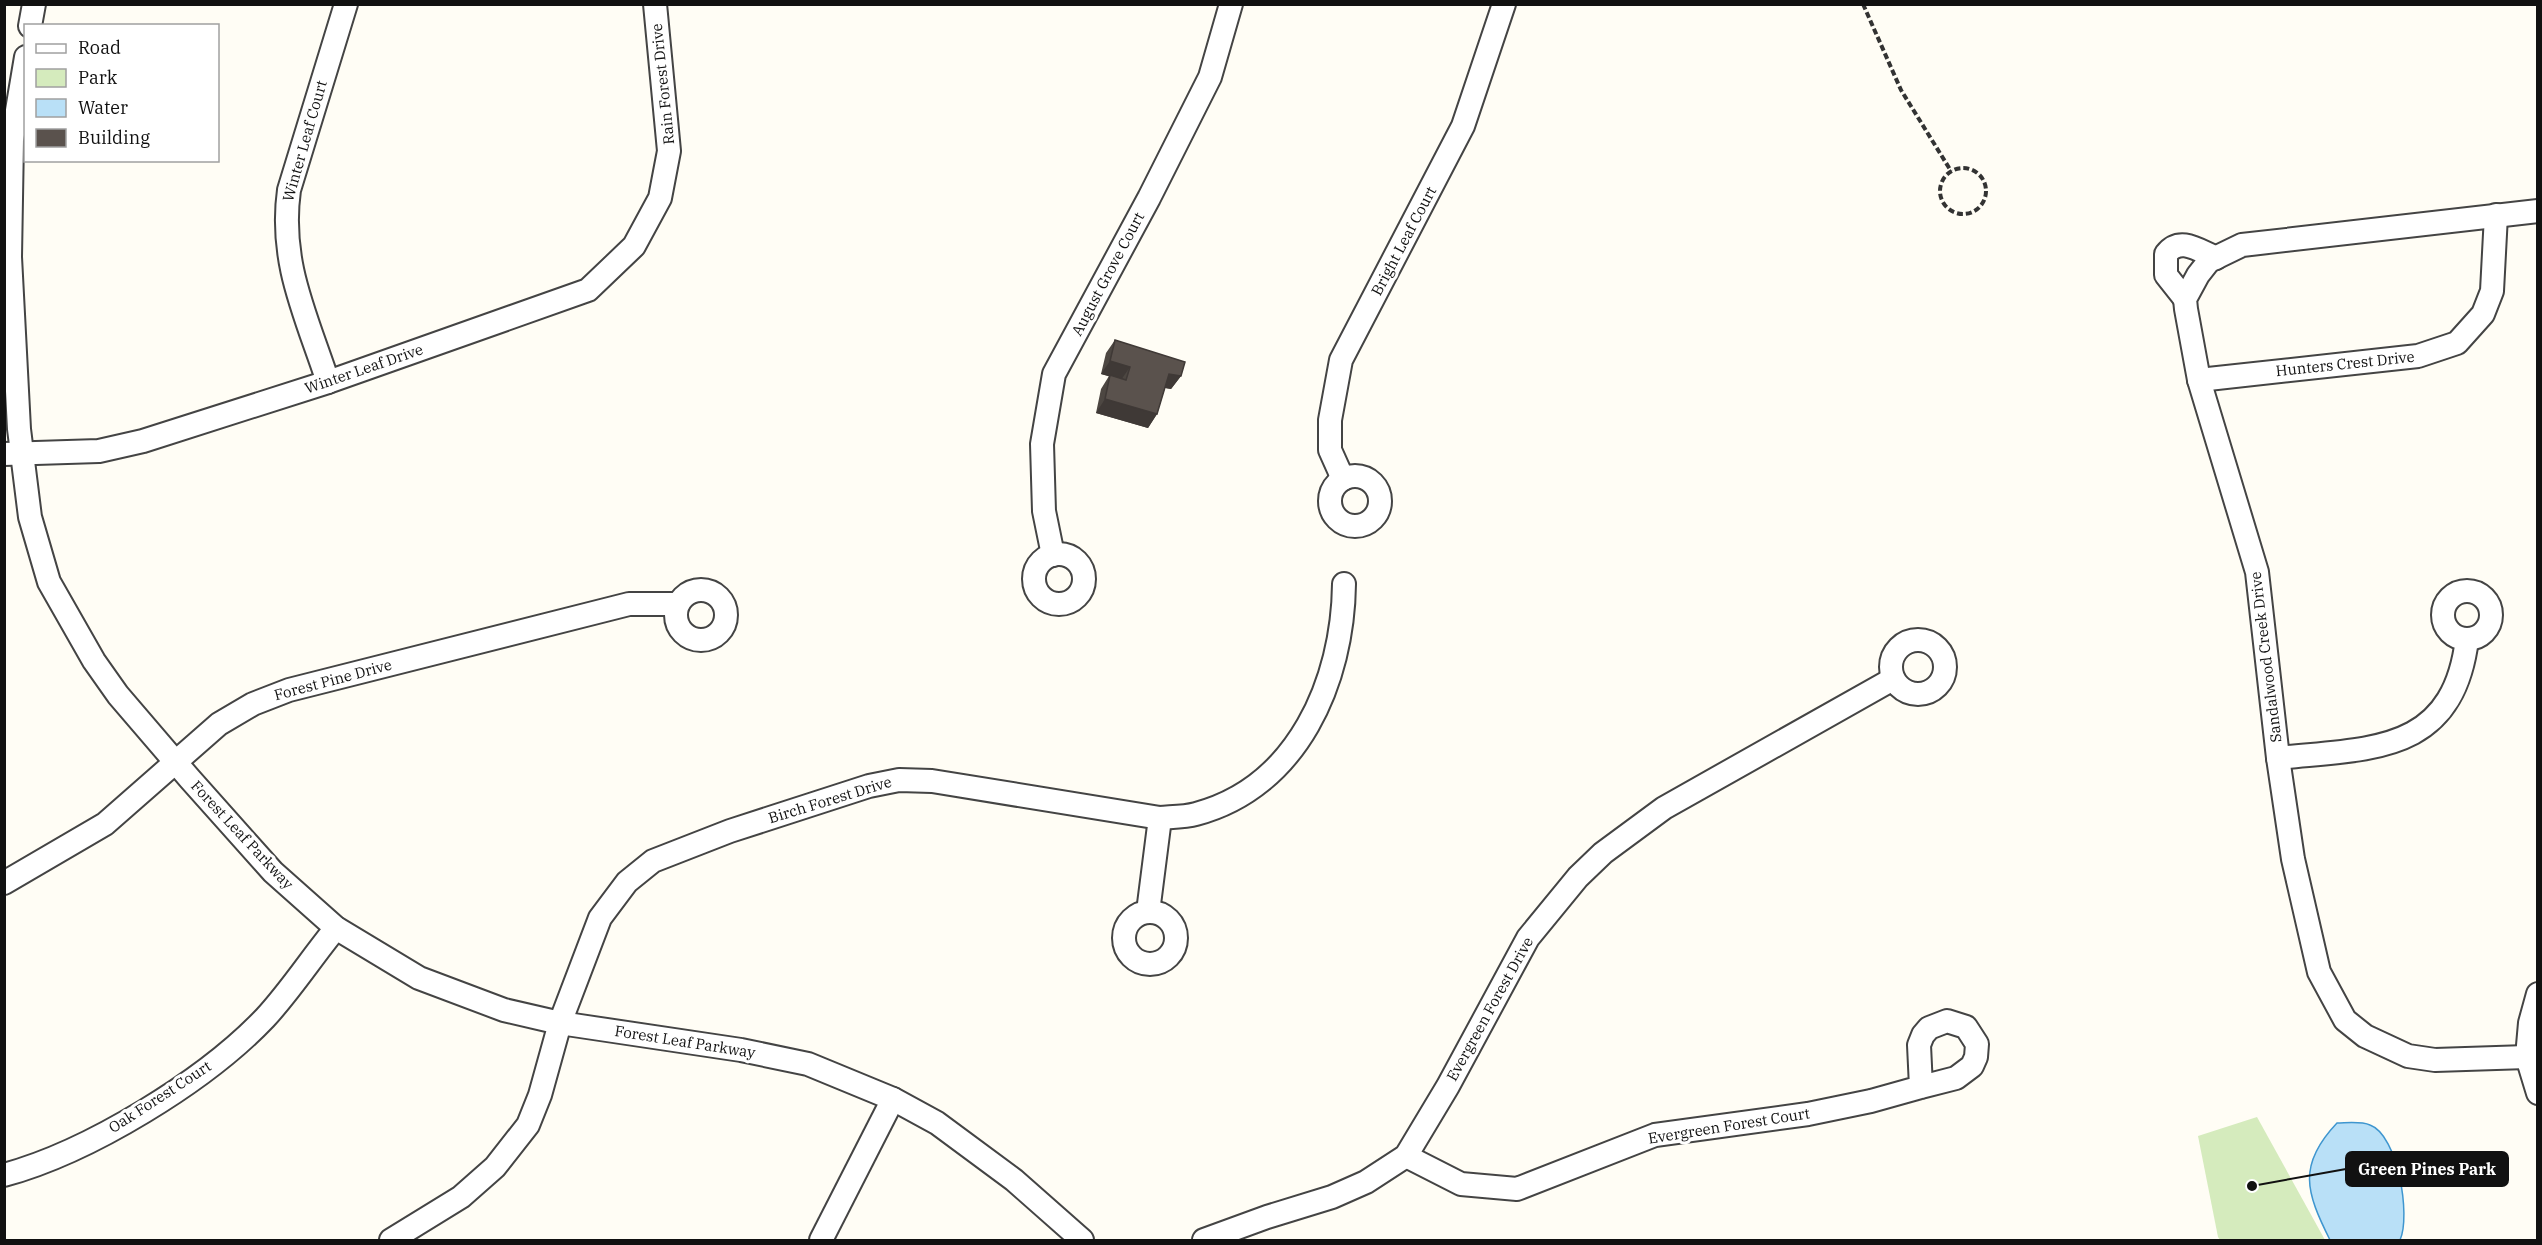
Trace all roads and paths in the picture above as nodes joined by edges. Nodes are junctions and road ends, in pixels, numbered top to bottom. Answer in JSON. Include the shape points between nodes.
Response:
{"nodes":[{"id":1,"x":34,"y":4,"type":"edge"},
{"id":2,"x":345,"y":4,"type":"edge"},
{"id":3,"x":655,"y":4,"type":"edge"},
{"id":4,"x":1231,"y":4,"type":"edge"},
{"id":5,"x":1504,"y":4,"type":"edge"},
{"id":6,"x":1863,"y":4,"type":"edge"},
{"id":7,"x":30,"y":24,"type":"edge"},
{"id":8,"x":24,"y":69,"type":"edge"},
{"id":9,"x":1951,"y":171,"type":"junction"},
{"id":10,"x":660,"y":198,"type":"joint"},
{"id":11,"x":2538,"y":211,"type":"edge"},
{"id":12,"x":2496,"y":215,"type":"junction"},
{"id":13,"x":2216,"y":258,"type":"junction"},
{"id":14,"x":2186,"y":299,"type":"junction"},
{"id":15,"x":2199,"y":380,"type":"junction"},
{"id":16,"x":328,"y":382,"type":"junction"},
{"id":17,"x":13,"y":454,"type":"edge"},
{"id":18,"x":1343,"y":479,"type":"dead end"},
{"id":19,"x":1053,"y":555,"type":"dead end"},
{"id":20,"x":1344,"y":584,"type":"dead end"},
{"id":21,"x":678,"y":604,"type":"dead end"},
{"id":22,"x":2467,"y":639,"type":"dead end"},
{"id":23,"x":1893,"y":679,"type":"dead end"},
{"id":24,"x":2278,"y":758,"type":"junction"},
{"id":25,"x":174,"y":762,"type":"junction"},
{"id":26,"x":1160,"y":818,"type":"junction"},
{"id":27,"x":4,"y":883,"type":"edge"},
{"id":28,"x":1148,"y":912,"type":"dead end"},
{"id":29,"x":336,"y":928,"type":"junction"},
{"id":30,"x":2538,"y":994,"type":"edge"},
{"id":31,"x":560,"y":1023,"type":"junction"},
{"id":32,"x":2528,"y":1056,"type":"junction"},
{"id":33,"x":1921,"y":1087,"type":"dead end"},
{"id":34,"x":2538,"y":1093,"type":"edge"},
{"id":35,"x":893,"y":1099,"type":"junction"},
{"id":36,"x":1406,"y":1156,"type":"junction"},
{"id":37,"x":4,"y":1175,"type":"edge"},
{"id":38,"x":391,"y":1240,"type":"edge"},
{"id":39,"x":821,"y":1240,"type":"edge"},
{"id":40,"x":1082,"y":1240,"type":"edge"},
{"id":41,"x":1204,"y":1240,"type":"edge"}],
"edges":[{"from":1,"to":7,"type":"street"},
{"from":2,"to":16,"type":"street","name":"Winter Leaf Court","via":[[292,179],[285,220],[289,265]]},
{"from":3,"to":10,"type":"street","name":"Rain Forest Drive","via":[[669,151]]},
{"from":4,"to":19,"type":"street","name":"August Grove Court","via":[[1209,77],[1054,374],[1042,444],[1044,511]]},
{"from":5,"to":18,"type":"street","name":"Bright Leaf Court","via":[[1463,126],[1341,360],[1330,420],[1330,450]]},
{"from":6,"to":9,"type":"path","via":[[1901,90]]},
{"from":8,"to":17,"type":"street","name":"Forest Leaf Parkway","via":[[12,140]]},
{"from":9,"to":9,"type":"path","via":[[1941,184],[1942,200],[1952,211],[1968,214],[1980,206],[1986,193],[1983,179],[1965,168]]},
{"from":10,"to":16,"type":"street","name":"Winter Leaf Drive","via":[[634,246],[588,291]]},
{"from":11,"to":12,"type":"street"},
{"from":12,"to":13,"type":"street","via":[[2242,245]]},
{"from":12,"to":15,"type":"street","name":"Hunters Crest Drive","via":[[2492,291],[2483,315],[2457,343],[2418,356]]},
{"from":13,"to":14,"type":"street","via":[[2198,274]]},
{"from":13,"to":14,"type":"street","via":[[2182,243],[2166,254],[2166,275]]},
{"from":14,"to":15,"type":"street","name":"Sandalwood Creek Drive"},
{"from":15,"to":24,"type":"street","name":"Sandalwood Creek Drive","via":[[2257,572]]},
{"from":16,"to":17,"type":"street","name":"Winter Leaf Drive","via":[[144,441],[99,451]]},
{"from":17,"to":25,"type":"street","name":"Forest Leaf Parkway","via":[[49,582],[94,661]]},
{"from":20,"to":26,"type":"street","name":"Birch Forest Drive","via":[[1343,622],[1336,658],[1325,692],[1291,751],[1258,785],[1241,796],[1195,814]]},
{"from":21,"to":25,"type":"street","name":"Forest Pine Drive","via":[[629,604],[289,690],[253,704],[219,724]]},
{"from":22,"to":24,"type":"street","via":[[2464,662],[2450,698],[2419,731],[2382,745]]},
{"from":23,"to":36,"type":"street","name":"Evergreen Forest Drive","via":[[1664,808],[1586,869],[1528,938]]},
{"from":24,"to":32,"type":"street","name":"Sandalwood Creek Drive","via":[[2293,859],[2313,949],[2330,997],[2345,1020],[2366,1036],[2409,1056],[2435,1060]]},
{"from":25,"to":27,"type":"street","name":"Forest Pine Drive","via":[[105,824]]},
{"from":25,"to":29,"type":"street","name":"Forest Leaf Parkway","via":[[273,872]]},
{"from":26,"to":28,"type":"street"},
{"from":26,"to":31,"type":"street","name":"Birch Forest Drive","via":[[932,781],[899,780],[730,831],[653,861],[614,896],[600,918]]},
{"from":29,"to":31,"type":"street","name":"Forest Leaf Parkway","via":[[437,986],[504,1010]]},
{"from":29,"to":37,"type":"street","name":"Oak Forest Court","via":[[266,1017],[187,1083],[95,1139]]},
{"from":30,"to":32,"type":"street","via":[[2530,1023]]},
{"from":31,"to":35,"type":"street","name":"Forest Leaf Parkway","via":[[808,1064]]},
{"from":31,"to":38,"type":"street","name":"Birch Forest Drive","via":[[540,1095],[528,1125],[510,1149],[461,1197]]},
{"from":32,"to":34,"type":"street"},
{"from":33,"to":36,"type":"street","name":"Evergreen Forest Court","via":[[1808,1114],[1655,1135],[1517,1189],[1461,1184]]},
{"from":35,"to":39,"type":"street"},
{"from":35,"to":40,"type":"street","name":"Forest Leaf Parkway","via":[[937,1123],[985,1158]]},
{"from":36,"to":41,"type":"street","name":"Evergreen Forest Drive","via":[[1332,1197]]}]}
